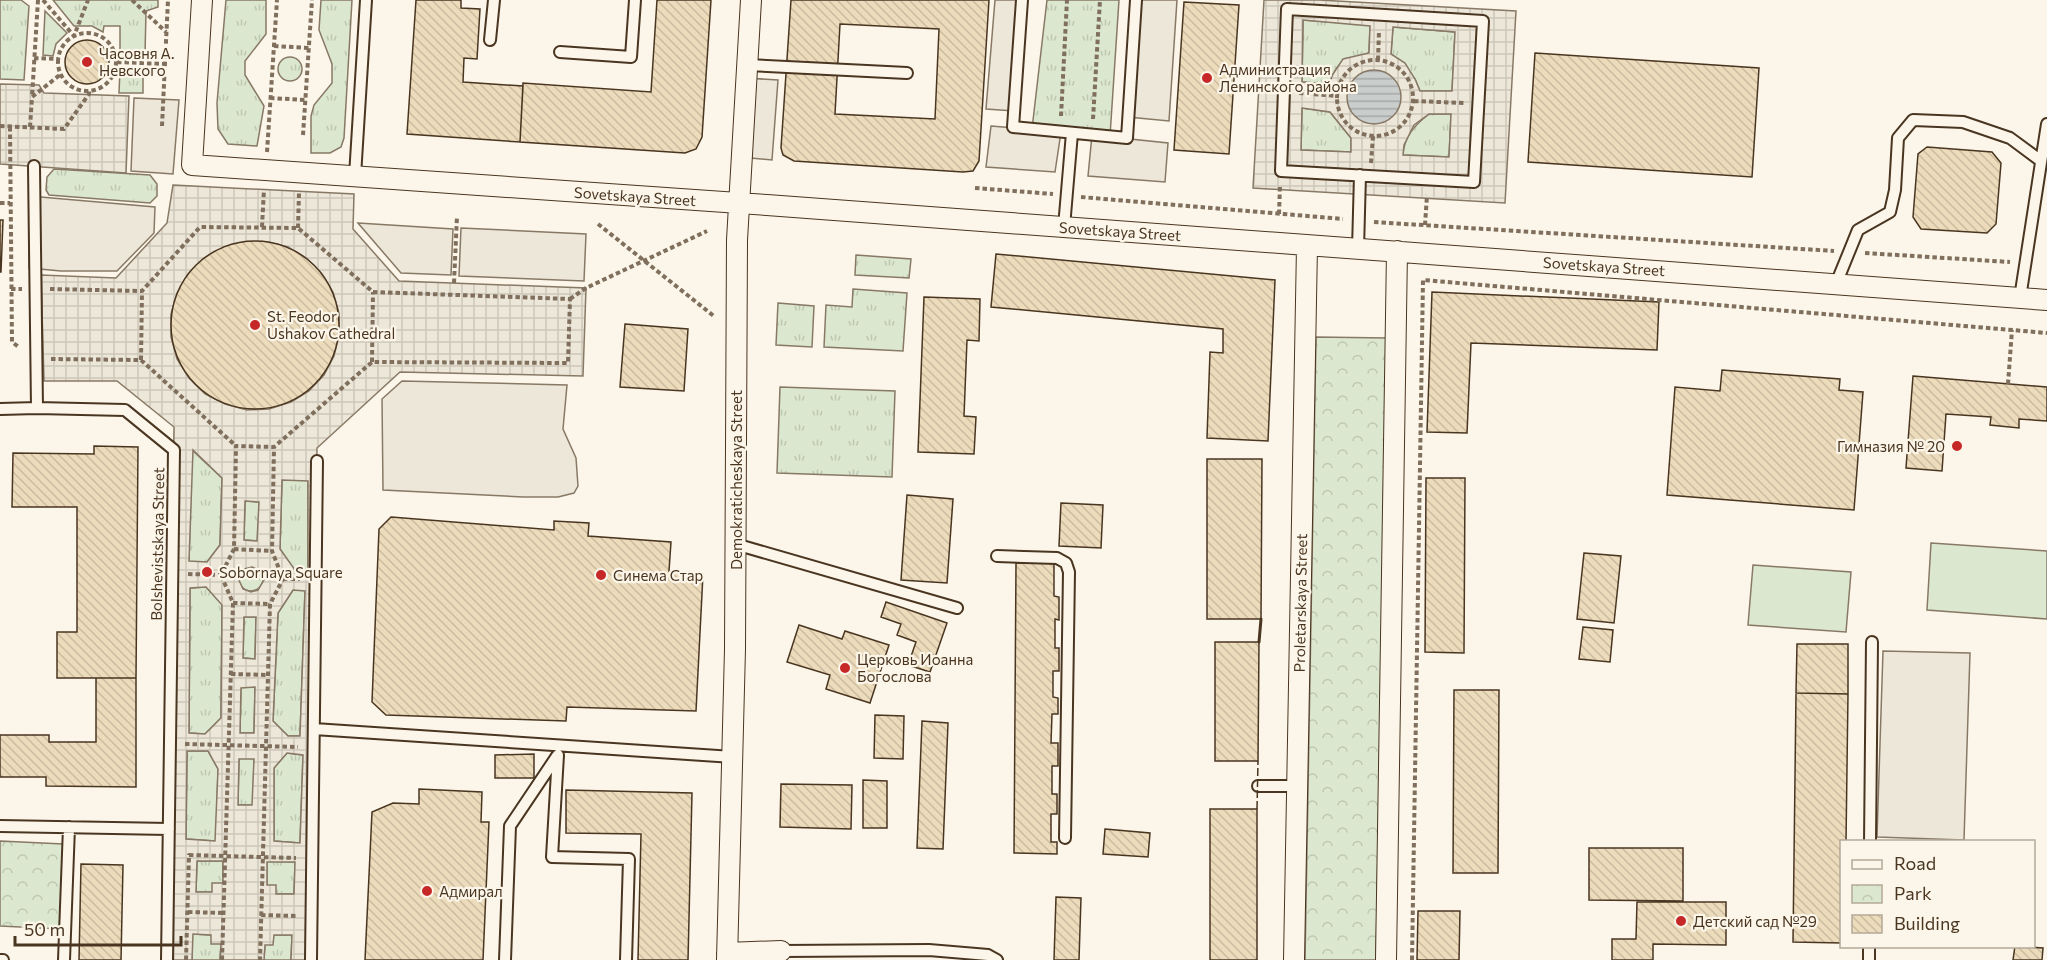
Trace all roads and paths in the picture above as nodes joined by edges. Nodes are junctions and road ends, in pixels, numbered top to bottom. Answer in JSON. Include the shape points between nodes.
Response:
{"nodes":[{"id":1,"x":38,"y":0,"type":"edge"},
{"id":2,"x":43,"y":0,"type":"edge"},
{"id":3,"x":88,"y":0,"type":"edge"},
{"id":4,"x":132,"y":0,"type":"edge"},
{"id":5,"x":168,"y":0,"type":"edge"},
{"id":6,"x":202,"y":0,"type":"edge"},
{"id":7,"x":277,"y":0,"type":"edge"},
{"id":8,"x":312,"y":0,"type":"edge"},
{"id":9,"x":366,"y":0,"type":"edge"},
{"id":10,"x":494,"y":0,"type":"edge"},
{"id":11,"x":635,"y":0,"type":"edge"},
{"id":12,"x":751,"y":0,"type":"edge"},
{"id":13,"x":1022,"y":0,"type":"edge"},
{"id":14,"x":1067,"y":0,"type":"edge"},
{"id":15,"x":1100,"y":0,"type":"edge"},
{"id":16,"x":1136,"y":0,"type":"edge"},
{"id":17,"x":166,"y":32,"type":"junction"},
{"id":18,"x":74,"y":36,"type":"junction"},
{"id":19,"x":490,"y":40,"type":"dead end"},
{"id":20,"x":274,"y":46,"type":"junction"},
{"id":21,"x":309,"y":48,"type":"junction"},
{"id":22,"x":560,"y":52,"type":"dead end"},
{"id":23,"x":34,"y":58,"type":"junction"},
{"id":24,"x":58,"y":59,"type":"junction"},
{"id":25,"x":117,"y":62,"type":"junction"},
{"id":26,"x":165,"y":64,"type":"junction"},
{"id":27,"x":747,"y":65,"type":"junction"},
{"id":28,"x":907,"y":73,"type":"dead end"},
{"id":29,"x":61,"y":74,"type":"junction"},
{"id":30,"x":90,"y":91,"type":"junction"},
{"id":31,"x":1283,"y":93,"type":"junction"},
{"id":32,"x":1337,"y":96,"type":"junction"},
{"id":33,"x":32,"y":97,"type":"junction"},
{"id":34,"x":270,"y":98,"type":"junction"},
{"id":35,"x":305,"y":100,"type":"junction"},
{"id":36,"x":1414,"y":101,"type":"junction"},
{"id":37,"x":1478,"y":104,"type":"junction"},
{"id":38,"x":2047,"y":124,"type":"edge"},
{"id":39,"x":0,"y":126,"type":"edge"},
{"id":40,"x":162,"y":126,"type":"dead end"},
{"id":41,"x":10,"y":127,"type":"junction"},
{"id":42,"x":30,"y":128,"type":"junction"},
{"id":43,"x":1066,"y":132,"type":"junction"},
{"id":44,"x":303,"y":135,"type":"dead end"},
{"id":45,"x":1092,"y":135,"type":"junction"},
{"id":46,"x":1373,"y":136,"type":"junction"},
{"id":47,"x":2045,"y":146,"type":"edge"},
{"id":48,"x":2041,"y":161,"type":"junction"},
{"id":49,"x":34,"y":166,"type":"dead end"},
{"id":50,"x":266,"y":170,"type":"junction"},
{"id":51,"x":1281,"y":171,"type":"junction"},
{"id":52,"x":1365,"y":175,"type":"junction"},
{"id":53,"x":355,"y":176,"type":"junction"},
{"id":54,"x":1428,"y":179,"type":"junction"},
{"id":55,"x":975,"y":188,"type":"dead end"},
{"id":56,"x":300,"y":191,"type":"dead end"},
{"id":57,"x":1066,"y":196,"type":"junction"},
{"id":58,"x":0,"y":203,"type":"edge"},
{"id":59,"x":10,"y":203,"type":"junction"},
{"id":60,"x":738,"y":203,"type":"junction"},
{"id":61,"x":1279,"y":214,"type":"junction"},
{"id":62,"x":457,"y":216,"type":"dead end"},
{"id":63,"x":1359,"y":221,"type":"junction"},
{"id":64,"x":598,"y":224,"type":"dead end"},
{"id":65,"x":1425,"y":225,"type":"junction"},
{"id":66,"x":262,"y":227,"type":"junction"},
{"id":67,"x":1064,"y":227,"type":"junction"},
{"id":68,"x":298,"y":228,"type":"junction"},
{"id":69,"x":707,"y":231,"type":"dead end"},
{"id":70,"x":1307,"y":246,"type":"junction"},
{"id":71,"x":1358,"y":249,"type":"junction"},
{"id":72,"x":1397,"y":250,"type":"junction"},
{"id":73,"x":1835,"y":251,"type":"dead end"},
{"id":74,"x":1859,"y":253,"type":"dead end"},
{"id":75,"x":644,"y":261,"type":"junction"},
{"id":76,"x":2025,"y":263,"type":"junction"},
{"id":77,"x":454,"y":283,"type":"dead end"},
{"id":78,"x":1836,"y":284,"type":"junction"},
{"id":79,"x":11,"y":289,"type":"junction"},
{"id":80,"x":36,"y":289,"type":"junction"},
{"id":81,"x":142,"y":291,"type":"junction"},
{"id":82,"x":373,"y":292,"type":"junction"},
{"id":83,"x":2020,"y":298,"type":"junction"},
{"id":84,"x":570,"y":299,"type":"junction"},
{"id":85,"x":2047,"y":300,"type":"edge"},
{"id":86,"x":715,"y":317,"type":"dead end"},
{"id":87,"x":2012,"y":330,"type":"junction"},
{"id":88,"x":2047,"y":333,"type":"edge"},
{"id":89,"x":36,"y":359,"type":"junction"},
{"id":90,"x":141,"y":360,"type":"junction"},
{"id":91,"x":372,"y":362,"type":"junction"},
{"id":92,"x":2008,"y":384,"type":"dead end"},
{"id":93,"x":37,"y":408,"type":"junction"},
{"id":94,"x":0,"y":409,"type":"edge"},
{"id":95,"x":236,"y":446,"type":"junction"},
{"id":96,"x":274,"y":447,"type":"junction"},
{"id":97,"x":317,"y":461,"type":"dead end"},
{"id":98,"x":735,"y":544,"type":"junction"},
{"id":99,"x":234,"y":549,"type":"junction"},
{"id":100,"x":272,"y":551,"type":"junction"},
{"id":101,"x":997,"y":556,"type":"dead end"},
{"id":102,"x":172,"y":574,"type":"junction"},
{"id":103,"x":221,"y":575,"type":"junction"},
{"id":104,"x":232,"y":603,"type":"junction"},
{"id":105,"x":270,"y":604,"type":"junction"},
{"id":106,"x":957,"y":608,"type":"dead end"},
{"id":107,"x":1872,"y":642,"type":"dead end"},
{"id":108,"x":231,"y":674,"type":"junction"},
{"id":109,"x":268,"y":675,"type":"junction"},
{"id":110,"x":314,"y":729,"type":"junction"},
{"id":111,"x":170,"y":744,"type":"junction"},
{"id":112,"x":228,"y":746,"type":"junction"},
{"id":113,"x":266,"y":746,"type":"junction"},
{"id":114,"x":583,"y":746,"type":"junction"},
{"id":115,"x":314,"y":748,"type":"junction"},
{"id":116,"x":558,"y":755,"type":"junction"},
{"id":117,"x":733,"y":756,"type":"junction"},
{"id":118,"x":1258,"y":786,"type":"dead end"},
{"id":119,"x":1297,"y":786,"type":"junction"},
{"id":120,"x":0,"y":826,"type":"edge"},
{"id":121,"x":69,"y":827,"type":"junction"},
{"id":122,"x":169,"y":829,"type":"junction"},
{"id":123,"x":1065,"y":838,"type":"dead end"},
{"id":124,"x":1870,"y":840,"type":"edge"},
{"id":125,"x":225,"y":856,"type":"junction"},
{"id":126,"x":263,"y":857,"type":"junction"},
{"id":127,"x":298,"y":858,"type":"dead end"},
{"id":128,"x":297,"y":904,"type":"dead end"},
{"id":129,"x":188,"y":912,"type":"junction"},
{"id":130,"x":224,"y":913,"type":"junction"},
{"id":131,"x":261,"y":915,"type":"junction"},
{"id":132,"x":297,"y":916,"type":"junction"},
{"id":133,"x":296,"y":927,"type":"dead end"},
{"id":134,"x":781,"y":951,"type":"joint"},
{"id":135,"x":727,"y":956,"type":"edge"},
{"id":136,"x":64,"y":960,"type":"edge"},
{"id":137,"x":167,"y":960,"type":"edge"},
{"id":138,"x":186,"y":960,"type":"edge"},
{"id":139,"x":222,"y":960,"type":"edge"},
{"id":140,"x":260,"y":960,"type":"edge"},
{"id":141,"x":311,"y":960,"type":"edge"},
{"id":142,"x":505,"y":960,"type":"edge"},
{"id":143,"x":626,"y":960,"type":"edge"},
{"id":144,"x":997,"y":960,"type":"edge"},
{"id":145,"x":1294,"y":960,"type":"edge"},
{"id":146,"x":1386,"y":960,"type":"edge"},
{"id":147,"x":1412,"y":960,"type":"edge"}],
"edges":[{"from":1,"to":23,"type":"path"},
{"from":2,"to":18,"type":"path"},
{"from":3,"to":18,"type":"path"},
{"from":4,"to":17,"type":"path"},
{"from":5,"to":17,"type":"path"},
{"from":6,"to":50,"type":"street","name":"Sovetskaya Street","via":[[192,165]]},
{"from":7,"to":20,"type":"path"},
{"from":8,"to":21,"type":"path"},
{"from":9,"to":53,"type":"lane"},
{"from":10,"to":19,"type":"lane"},
{"from":11,"to":22,"type":"lane","via":[[631,57]]},
{"from":12,"to":27,"type":"street","name":"Demokraticheskaya Street"},
{"from":13,"to":43,"type":"lane","via":[[1013,128]]},
{"from":14,"to":43,"type":"path"},
{"from":15,"to":45,"type":"path"},
{"from":16,"to":45,"type":"lane","via":[[1127,138]]},
{"from":17,"to":26,"type":"path"},
{"from":18,"to":24,"type":"path"},
{"from":18,"to":25,"type":"path","via":[[84,33],[103,38],[110,44]]},
{"from":20,"to":21,"type":"path"},
{"from":20,"to":34,"type":"path"},
{"from":21,"to":35,"type":"path"},
{"from":23,"to":24,"type":"path"},
{"from":23,"to":33,"type":"path"},
{"from":24,"to":29,"type":"path"},
{"from":25,"to":26,"type":"path"},
{"from":25,"to":30,"type":"path","via":[[111,79]]},
{"from":26,"to":40,"type":"path"},
{"from":27,"to":28,"type":"lane"},
{"from":27,"to":60,"type":"street","name":"Demokraticheskaya Street"},
{"from":29,"to":30,"type":"path","via":[[72,87]]},
{"from":29,"to":33,"type":"path"},
{"from":30,"to":42,"type":"path","via":[[64,129]]},
{"from":31,"to":32,"type":"path"},
{"from":31,"to":37,"type":"lane","via":[[1287,9],[1484,21]]},
{"from":31,"to":51,"type":"lane"},
{"from":32,"to":36,"type":"path","via":[[1350,69],[1378,60],[1404,73],[1412,86]]},
{"from":32,"to":46,"type":"path","via":[[1339,111],[1347,123],[1359,133]]},
{"from":33,"to":42,"type":"path"},
{"from":34,"to":35,"type":"path"},
{"from":34,"to":50,"type":"path"},
{"from":35,"to":44,"type":"path"},
{"from":36,"to":37,"type":"path"},
{"from":36,"to":46,"type":"path","via":[[1401,127]]},
{"from":37,"to":54,"type":"lane","via":[[1474,182]]},
{"from":38,"to":47,"type":"lane"},
{"from":39,"to":41,"type":"path"},
{"from":41,"to":42,"type":"path"},
{"from":41,"to":59,"type":"path"},
{"from":43,"to":45,"type":"lane"},
{"from":43,"to":57,"type":"lane"},
{"from":46,"to":52,"type":"path"},
{"from":47,"to":48,"type":"lane"},
{"from":48,"to":76,"type":"lane"},
{"from":48,"to":78,"type":"lane","via":[[2010,138],[1963,122],[1913,120],[1898,138],[1890,213],[1858,230]]},
{"from":49,"to":80,"type":"lane"},
{"from":50,"to":53,"type":"street","name":"Sovetskaya Street"},
{"from":50,"to":66,"type":"path"},
{"from":51,"to":52,"type":"lane"},
{"from":51,"to":61,"type":"path"},
{"from":52,"to":54,"type":"lane"},
{"from":52,"to":63,"type":"lane"},
{"from":53,"to":60,"type":"street","name":"Sovetskaya Street"},
{"from":54,"to":65,"type":"path"},
{"from":55,"to":57,"type":"path"},
{"from":56,"to":68,"type":"path"},
{"from":57,"to":61,"type":"path"},
{"from":57,"to":67,"type":"lane"},
{"from":58,"to":59,"type":"path"},
{"from":59,"to":79,"type":"path"},
{"from":60,"to":67,"type":"street","name":"Sovetskaya Street"},
{"from":60,"to":98,"type":"street","name":"Demokraticheskaya Street"},
{"from":61,"to":63,"type":"path"},
{"from":62,"to":77,"type":"path"},
{"from":63,"to":65,"type":"path"},
{"from":63,"to":71,"type":"lane"},
{"from":64,"to":75,"type":"path"},
{"from":65,"to":73,"type":"path"},
{"from":66,"to":68,"type":"path"},
{"from":66,"to":81,"type":"path","via":[[200,227]]},
{"from":67,"to":70,"type":"street","name":"Sovetskaya Street"},
{"from":68,"to":82,"type":"path"},
{"from":69,"to":75,"type":"path"},
{"from":70,"to":71,"type":"street","name":"Sovetskaya Street"},
{"from":70,"to":119,"type":"street","name":"Proletarskaya Street"},
{"from":71,"to":72,"type":"street","name":"Sovetskaya Street"},
{"from":72,"to":78,"type":"street","name":"Sovetskaya Street"},
{"from":72,"to":146,"type":"street"},
{"from":74,"to":76,"type":"path"},
{"from":75,"to":84,"type":"path"},
{"from":75,"to":86,"type":"path"},
{"from":76,"to":83,"type":"lane"},
{"from":78,"to":83,"type":"street","name":"Sovetskaya Street"},
{"from":79,"to":80,"type":"path"},
{"from":79,"to":89,"type":"path","via":[[12,342]]},
{"from":80,"to":81,"type":"path"},
{"from":80,"to":89,"type":"lane"},
{"from":81,"to":90,"type":"path"},
{"from":82,"to":84,"type":"path"},
{"from":82,"to":91,"type":"path"},
{"from":83,"to":85,"type":"street","name":"Sovetskaya Street"},
{"from":84,"to":91,"type":"path","via":[[568,363]]},
{"from":87,"to":88,"type":"path"},
{"from":87,"to":92,"type":"path"},
{"from":87,"to":147,"type":"path","via":[[1423,280]]},
{"from":89,"to":90,"type":"path"},
{"from":89,"to":93,"type":"lane"},
{"from":90,"to":95,"type":"path"},
{"from":91,"to":96,"type":"path"},
{"from":93,"to":94,"type":"lane"},
{"from":93,"to":102,"type":"lane","name":"Bolshevistskaya Street","via":[[125,410],[174,450]]},
{"from":95,"to":96,"type":"path"},
{"from":95,"to":99,"type":"path"},
{"from":96,"to":100,"type":"path"},
{"from":97,"to":110,"type":"lane"},
{"from":98,"to":106,"type":"lane"},
{"from":98,"to":117,"type":"street","name":"Demokraticheskaya Street"},
{"from":99,"to":100,"type":"path"},
{"from":99,"to":103,"type":"path"},
{"from":100,"to":105,"type":"path","via":[[283,579]]},
{"from":101,"to":123,"type":"lane","via":[[1058,558],[1066,563],[1069,572]]},
{"from":102,"to":103,"type":"path"},
{"from":102,"to":111,"type":"lane","name":"Bolshevistskaya Street"},
{"from":103,"to":104,"type":"path"},
{"from":104,"to":105,"type":"path"},
{"from":104,"to":108,"type":"path"},
{"from":105,"to":109,"type":"path"},
{"from":107,"to":124,"type":"lane"},
{"from":108,"to":109,"type":"path"},
{"from":108,"to":112,"type":"path"},
{"from":109,"to":113,"type":"path"},
{"from":110,"to":114,"type":"lane"},
{"from":110,"to":115,"type":"lane"},
{"from":111,"to":112,"type":"path"},
{"from":111,"to":122,"type":"lane","name":"Bolshevistskaya Street"},
{"from":112,"to":113,"type":"path"},
{"from":112,"to":125,"type":"path"},
{"from":113,"to":115,"type":"path"},
{"from":113,"to":126,"type":"path"},
{"from":114,"to":116,"type":"lane"},
{"from":114,"to":117,"type":"lane"},
{"from":115,"to":141,"type":"lane"},
{"from":116,"to":142,"type":"lane","via":[[510,826]]},
{"from":116,"to":143,"type":"lane","via":[[552,857],[629,860]]},
{"from":117,"to":135,"type":"street","name":"Demokraticheskaya Street"},
{"from":118,"to":119,"type":"lane"},
{"from":119,"to":145,"type":"street","name":"Proletarskaya Street"},
{"from":120,"to":121,"type":"lane"},
{"from":121,"to":122,"type":"lane"},
{"from":121,"to":136,"type":"lane"},
{"from":122,"to":137,"type":"lane","name":"Bolshevistskaya Street"},
{"from":125,"to":126,"type":"path"},
{"from":125,"to":129,"type":"path","via":[[189,855]]},
{"from":125,"to":130,"type":"path"},
{"from":126,"to":127,"type":"path"},
{"from":126,"to":131,"type":"path"},
{"from":128,"to":132,"type":"path"},
{"from":129,"to":130,"type":"path"},
{"from":129,"to":138,"type":"path"},
{"from":130,"to":139,"type":"path"},
{"from":131,"to":132,"type":"path"},
{"from":131,"to":140,"type":"path"},
{"from":132,"to":133,"type":"path"},
{"from":134,"to":135,"type":"street"},
{"from":134,"to":144,"type":"lane","via":[[929,950],[988,955]]}]}
